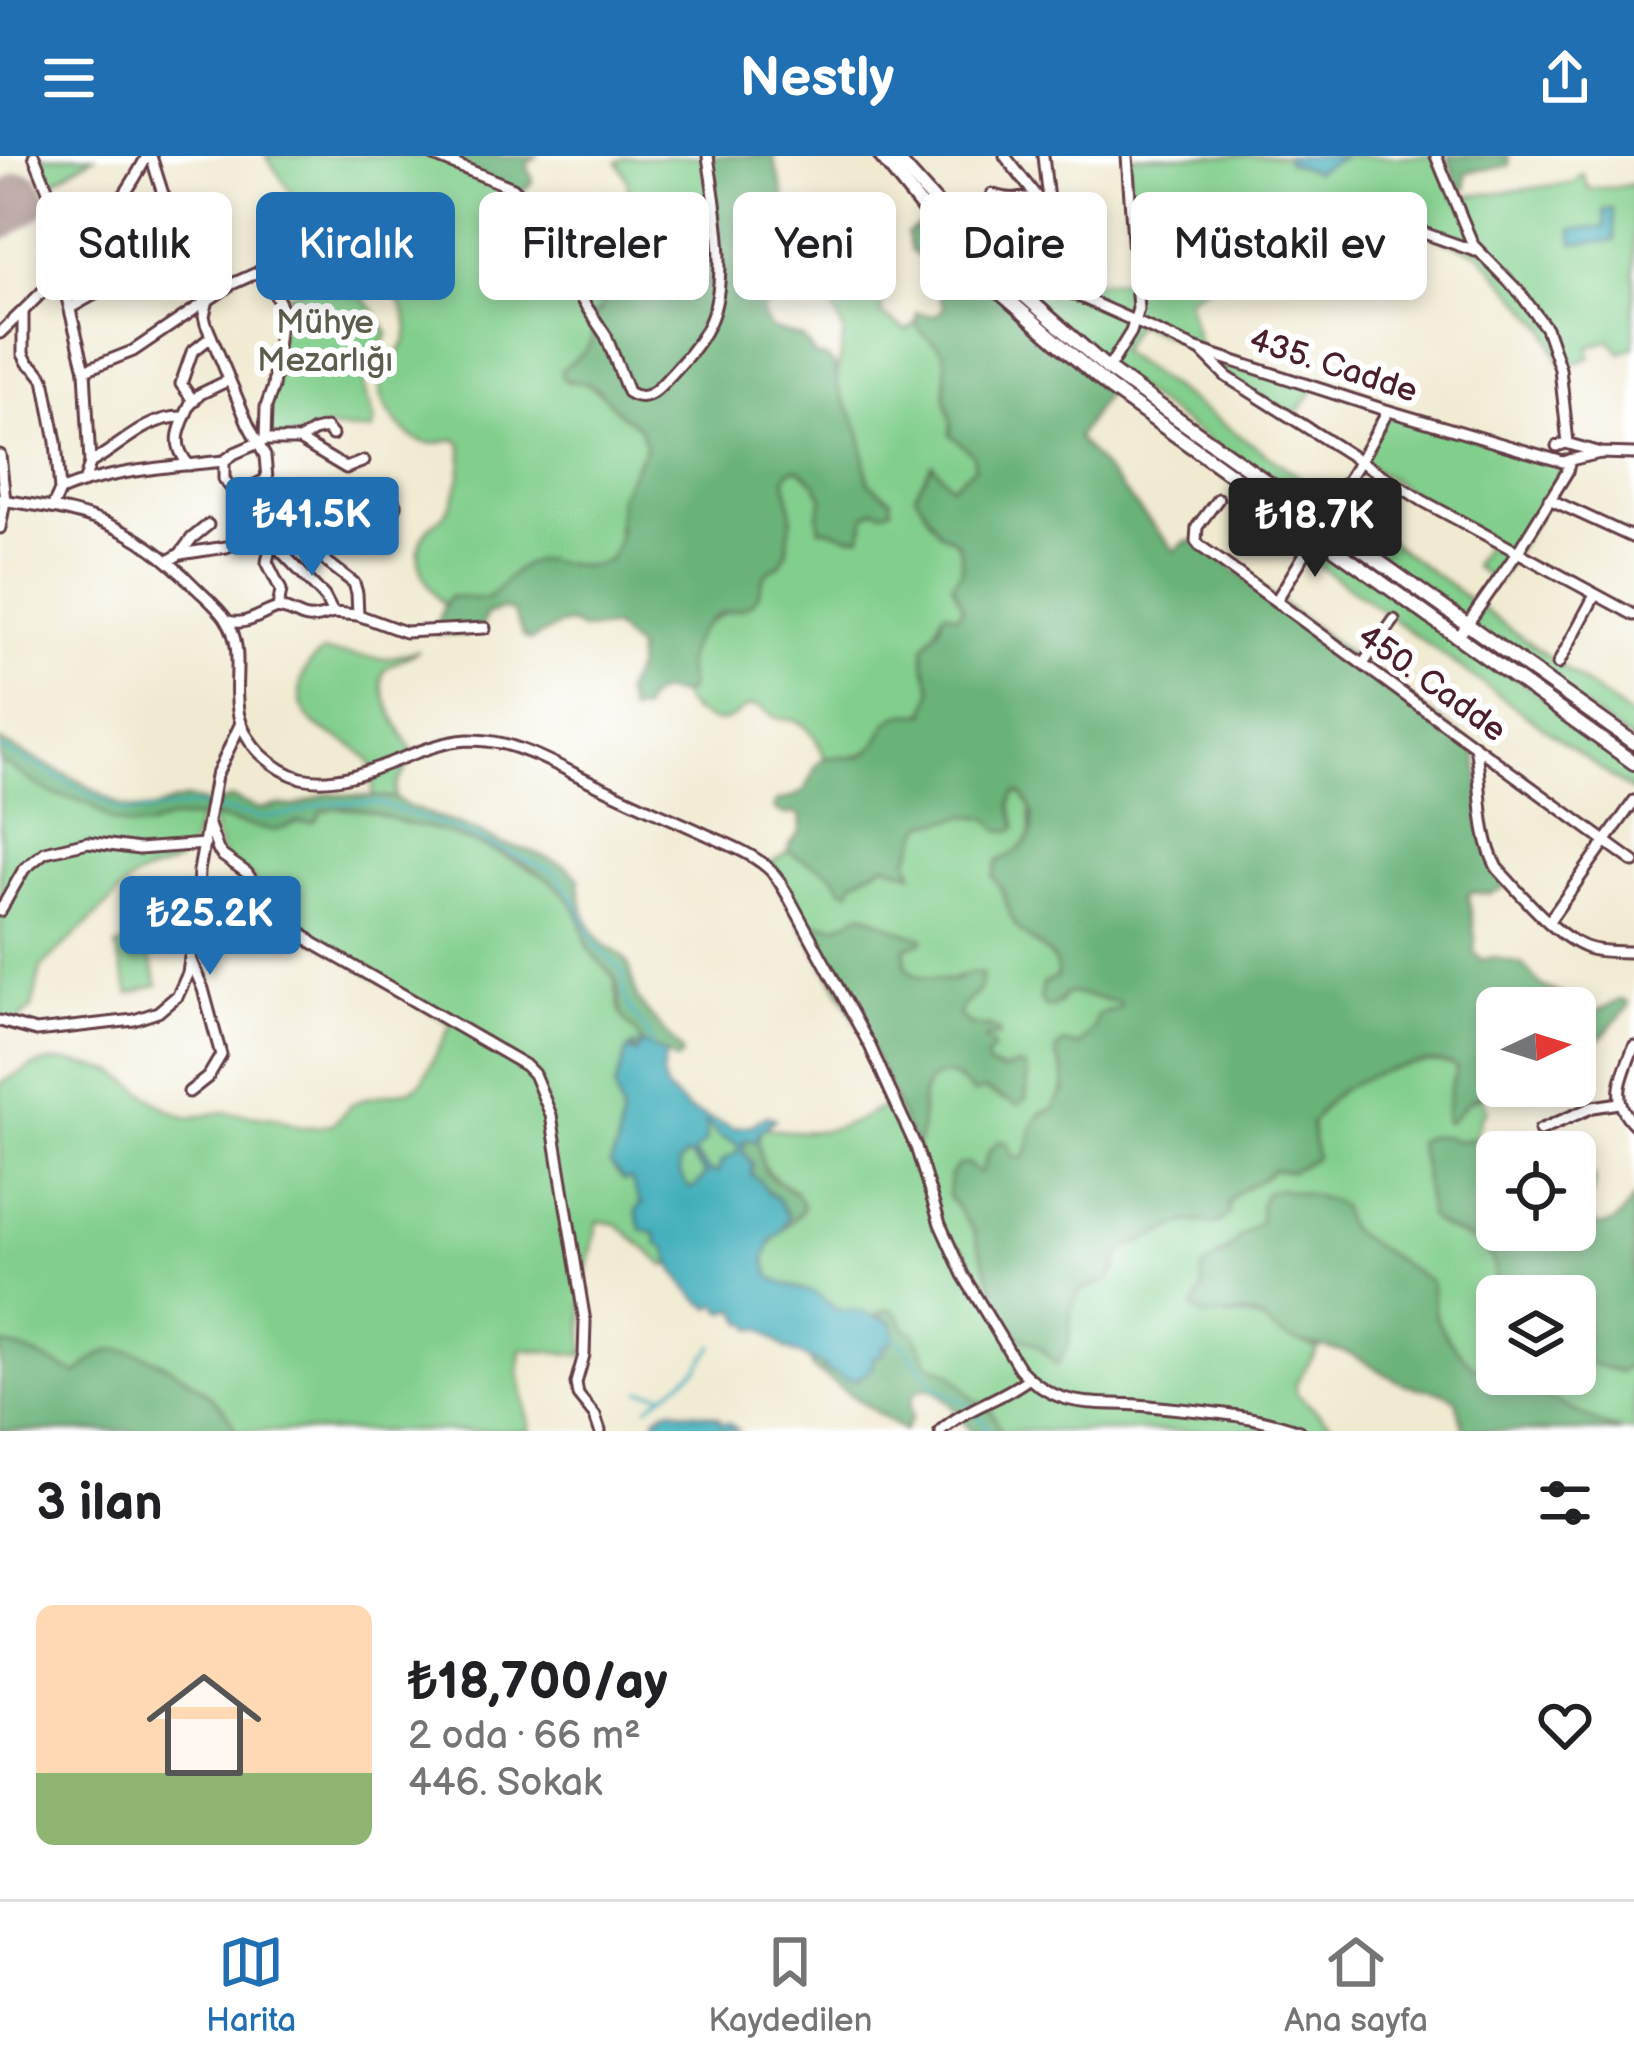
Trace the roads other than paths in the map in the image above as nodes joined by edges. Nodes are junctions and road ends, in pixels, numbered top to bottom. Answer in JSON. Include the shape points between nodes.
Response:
{"nodes":[{"id":1,"x":34,"y":156,"type":"edge"},
{"id":2,"x":149,"y":156,"type":"edge"},
{"id":3,"x":434,"y":156,"type":"edge"},
{"id":4,"x":708,"y":156,"type":"edge"},
{"id":5,"x":880,"y":156,"type":"edge"},
{"id":6,"x":894,"y":156,"type":"edge"},
{"id":7,"x":1043,"y":156,"type":"edge"},
{"id":8,"x":1127,"y":156,"type":"edge"},
{"id":9,"x":1436,"y":156,"type":"edge"},
{"id":10,"x":1009,"y":157,"type":"edge"},
{"id":11,"x":450,"y":159,"type":"edge"},
{"id":12,"x":1045,"y":173,"type":"junction"},
{"id":13,"x":1032,"y":190,"type":"joint"},
{"id":14,"x":49,"y":192,"type":"edge"},
{"id":15,"x":126,"y":192,"type":"edge"},
{"id":16,"x":162,"y":192,"type":"edge"},
{"id":17,"x":1044,"y":192,"type":"edge"},
{"id":18,"x":1427,"y":234,"type":"edge"},
{"id":19,"x":1479,"y":253,"type":"junction"},
{"id":20,"x":36,"y":298,"type":"edge"},
{"id":21,"x":68,"y":300,"type":"edge"},
{"id":22,"x":84,"y":300,"type":"edge"},
{"id":23,"x":208,"y":300,"type":"joint"},
{"id":24,"x":278,"y":300,"type":"edge"},
{"id":25,"x":1086,"y":300,"type":"edge"},
{"id":26,"x":70,"y":308,"type":"junction"},
{"id":27,"x":22,"y":312,"type":"junction"},
{"id":28,"x":1135,"y":323,"type":"junction"},
{"id":29,"x":0,"y":333,"type":"edge"},
{"id":30,"x":212,"y":337,"type":"junction"},
{"id":31,"x":1199,"y":350,"type":"junction"},
{"id":32,"x":1108,"y":369,"type":"junction"},
{"id":33,"x":85,"y":370,"type":"junction"},
{"id":34,"x":229,"y":380,"type":"junction"},
{"id":35,"x":192,"y":403,"type":"junction"},
{"id":36,"x":1388,"y":411,"type":"junction"},
{"id":37,"x":182,"y":417,"type":"junction"},
{"id":38,"x":332,"y":435,"type":"dead end"},
{"id":39,"x":299,"y":440,"type":"junction"},
{"id":40,"x":262,"y":442,"type":"junction"},
{"id":41,"x":1564,"y":452,"type":"junction"},
{"id":42,"x":1634,"y":454,"type":"edge"},
{"id":43,"x":0,"y":455,"type":"edge"},
{"id":44,"x":364,"y":460,"type":"dead end"},
{"id":45,"x":224,"y":461,"type":"junction"},
{"id":46,"x":1360,"y":461,"type":"junction"},
{"id":47,"x":90,"y":464,"type":"junction"},
{"id":48,"x":190,"y":465,"type":"junction"},
{"id":49,"x":267,"y":479,"type":"junction"},
{"id":50,"x":85,"y":480,"type":"junction"},
{"id":51,"x":240,"y":490,"type":"junction"},
{"id":52,"x":59,"y":491,"type":"junction"},
{"id":53,"x":1218,"y":499,"type":"dead end"},
{"id":54,"x":1549,"y":499,"type":"junction"},
{"id":55,"x":3,"y":501,"type":"edge"},
{"id":56,"x":52,"y":508,"type":"junction"},
{"id":57,"x":286,"y":509,"type":"junction"},
{"id":58,"x":208,"y":525,"type":"dead end"},
{"id":59,"x":0,"y":528,"type":"edge"},
{"id":60,"x":1320,"y":528,"type":"junction"},
{"id":61,"x":271,"y":536,"type":"junction"},
{"id":62,"x":1634,"y":538,"type":"edge"},
{"id":63,"x":374,"y":539,"type":"dead end"},
{"id":64,"x":246,"y":540,"type":"junction"},
{"id":65,"x":1517,"y":553,"type":"junction"},
{"id":66,"x":180,"y":554,"type":"junction"},
{"id":67,"x":168,"y":560,"type":"junction"},
{"id":68,"x":1595,"y":595,"type":"junction"},
{"id":69,"x":1276,"y":601,"type":"junction"},
{"id":70,"x":278,"y":608,"type":"junction"},
{"id":71,"x":1633,"y":612,"type":"edge"},
{"id":72,"x":333,"y":613,"type":"junction"},
{"id":73,"x":354,"y":615,"type":"junction"},
{"id":74,"x":1394,"y":620,"type":"dead end"},
{"id":75,"x":227,"y":621,"type":"junction"},
{"id":76,"x":485,"y":628,"type":"dead end"},
{"id":77,"x":347,"y":629,"type":"dead end"},
{"id":78,"x":1464,"y":630,"type":"junction"},
{"id":79,"x":1364,"y":664,"type":"junction"},
{"id":80,"x":1558,"y":664,"type":"dead end"},
{"id":81,"x":240,"y":725,"type":"junction"},
{"id":82,"x":1634,"y":743,"type":"edge"},
{"id":83,"x":1475,"y":746,"type":"junction"},
{"id":84,"x":1634,"y":763,"type":"edge"},
{"id":85,"x":1634,"y":801,"type":"edge"},
{"id":86,"x":209,"y":825,"type":"junction"},
{"id":87,"x":1605,"y":841,"type":"junction"},
{"id":88,"x":205,"y":844,"type":"junction"},
{"id":89,"x":1634,"y":862,"type":"edge"},
{"id":90,"x":0,"y":911,"type":"edge"},
{"id":91,"x":1549,"y":921,"type":"junction"},
{"id":92,"x":1634,"y":952,"type":"edge"},
{"id":93,"x":190,"y":958,"type":"junction"},
{"id":94,"x":0,"y":1021,"type":"edge"},
{"id":95,"x":1634,"y":1046,"type":"edge"},
{"id":96,"x":188,"y":1092,"type":"dead end"},
{"id":97,"x":1619,"y":1103,"type":"junction"},
{"id":98,"x":1634,"y":1124,"type":"edge"},
{"id":99,"x":1540,"y":1130,"type":"dead end"},
{"id":100,"x":1028,"y":1378,"type":"junction"},
{"id":101,"x":600,"y":1431,"type":"edge"},
{"id":102,"x":940,"y":1431,"type":"edge"},
{"id":103,"x":1299,"y":1431,"type":"edge"}],
"edges":[{"from":1,"to":14,"type":"street"},
{"from":2,"to":15,"type":"street"},
{"from":2,"to":16,"type":"street"},
{"from":3,"to":11,"type":"street"},
{"from":4,"to":11,"type":"street","via":[[715,310],[685,359],[642,398],[628,392],[536,209],[514,188]]},
{"from":5,"to":60,"type":"main road","via":[[954,247],[1076,360]]},
{"from":6,"to":32,"type":"main road","via":[[1000,274]]},
{"from":7,"to":12,"type":"street"},
{"from":8,"to":28,"type":"street"},
{"from":9,"to":19,"type":"street"},
{"from":10,"to":13,"type":"street"},
{"from":12,"to":13,"type":"street"},
{"from":12,"to":17,"type":"street"},
{"from":18,"to":19,"type":"street"},
{"from":19,"to":41,"type":"street","via":[[1540,317],[1560,369]]},
{"from":20,"to":27,"type":"street"},
{"from":21,"to":26,"type":"street"},
{"from":22,"to":26,"type":"street"},
{"from":23,"to":30,"type":"street"},
{"from":23,"to":33,"type":"street","via":[[133,351]]},
{"from":24,"to":40,"type":"street"},
{"from":25,"to":28,"type":"street","name":"435. Cadde"},
{"from":26,"to":33,"type":"street"},
{"from":27,"to":29,"type":"street"},
{"from":27,"to":52,"type":"street","via":[[23,354],[44,379]]},
{"from":28,"to":31,"type":"street","name":"435. Cadde"},
{"from":28,"to":32,"type":"street"},
{"from":30,"to":34,"type":"street"},
{"from":30,"to":35,"type":"street","via":[[192,352],[183,376]]},
{"from":31,"to":36,"type":"street","name":"435. Cadde"},
{"from":31,"to":46,"type":"street","via":[[1227,377]]},
{"from":32,"to":60,"type":"main road"},
{"from":33,"to":47,"type":"street"},
{"from":34,"to":35,"type":"street"},
{"from":34,"to":40,"type":"street"},
{"from":35,"to":37,"type":"street"},
{"from":36,"to":41,"type":"street","name":"435. Cadde","via":[[1520,449]]},
{"from":36,"to":46,"type":"street"},
{"from":37,"to":47,"type":"street","via":[[137,430]]},
{"from":37,"to":48,"type":"street","via":[[179,450]]},
{"from":38,"to":39,"type":"street","via":[[321,428]]},
{"from":39,"to":40,"type":"street"},
{"from":39,"to":44,"type":"street","via":[[341,466]]},
{"from":40,"to":45,"type":"street"},
{"from":40,"to":49,"type":"street"},
{"from":41,"to":42,"type":"street","name":"435. Cadde"},
{"from":41,"to":54,"type":"street","via":[[1567,472]]},
{"from":43,"to":55,"type":"street"},
{"from":45,"to":48,"type":"street"},
{"from":45,"to":51,"type":"street","via":[[227,485]]},
{"from":46,"to":60,"type":"street"},
{"from":46,"to":65,"type":"street"},
{"from":47,"to":50,"type":"street"},
{"from":48,"to":50,"type":"street"},
{"from":49,"to":51,"type":"street"},
{"from":49,"to":57,"type":"street"},
{"from":50,"to":52,"type":"street"},
{"from":51,"to":64,"type":"street"},
{"from":52,"to":56,"type":"street"},
{"from":53,"to":69,"type":"street","name":"450. Cadde","via":[[1196,541]]},
{"from":54,"to":62,"type":"street"},
{"from":54,"to":65,"type":"street"},
{"from":55,"to":56,"type":"street"},
{"from":55,"to":59,"type":"street"},
{"from":56,"to":67,"type":"street","via":[[122,528]]},
{"from":57,"to":61,"type":"street","via":[[272,518]]},
{"from":57,"to":63,"type":"street","via":[[394,500]]},
{"from":58,"to":66,"type":"street"},
{"from":60,"to":69,"type":"street"},
{"from":60,"to":78,"type":"main road"},
{"from":61,"to":64,"type":"street"},
{"from":61,"to":70,"type":"street","via":[[267,562],[281,590]]},
{"from":61,"to":72,"type":"street"},
{"from":61,"to":73,"type":"street","via":[[310,540],[354,583]]},
{"from":64,"to":66,"type":"street"},
{"from":65,"to":68,"type":"street"},
{"from":65,"to":78,"type":"street"},
{"from":66,"to":67,"type":"street"},
{"from":67,"to":75,"type":"street"},
{"from":68,"to":71,"type":"street"},
{"from":68,"to":80,"type":"street"},
{"from":69,"to":79,"type":"street","name":"450. Cadde"},
{"from":70,"to":72,"type":"street","via":[[312,619]]},
{"from":70,"to":75,"type":"street"},
{"from":72,"to":73,"type":"street"},
{"from":73,"to":76,"type":"street","via":[[404,632]]},
{"from":73,"to":77,"type":"street"},
{"from":74,"to":79,"type":"street"},
{"from":75,"to":81,"type":"street"},
{"from":78,"to":82,"type":"main road"},
{"from":78,"to":84,"type":"main road"},
{"from":79,"to":83,"type":"street","name":"450. Cadde"},
{"from":81,"to":86,"type":"street","via":[[216,776]]},
{"from":81,"to":100,"type":"street","via":[[264,757],[302,778],[349,776],[441,744],[502,743],[766,866],[870,1046],[963,1275]]},
{"from":83,"to":87,"type":"street","name":"450. Cadde"},
{"from":83,"to":91,"type":"street","via":[[1492,857]]},
{"from":85,"to":87,"type":"street"},
{"from":86,"to":88,"type":"street"},
{"from":86,"to":101,"type":"street","via":[[223,856],[313,943],[534,1074],[550,1115],[582,1294],[578,1395]]},
{"from":87,"to":89,"type":"street","name":"450. Cadde"},
{"from":87,"to":91,"type":"street"},
{"from":88,"to":90,"type":"street","via":[[140,849],[88,842],[45,852],[24,869]]},
{"from":88,"to":93,"type":"street"},
{"from":91,"to":92,"type":"street","via":[[1586,947]]},
{"from":93,"to":94,"type":"street","via":[[178,994],[134,1020],[36,1031]]},
{"from":93,"to":96,"type":"street","via":[[221,1055]]},
{"from":95,"to":97,"type":"street"},
{"from":97,"to":98,"type":"street"},
{"from":97,"to":99,"type":"street"},
{"from":100,"to":102,"type":"street"},
{"from":100,"to":103,"type":"street","via":[[1072,1402],[1180,1409]]}]}
